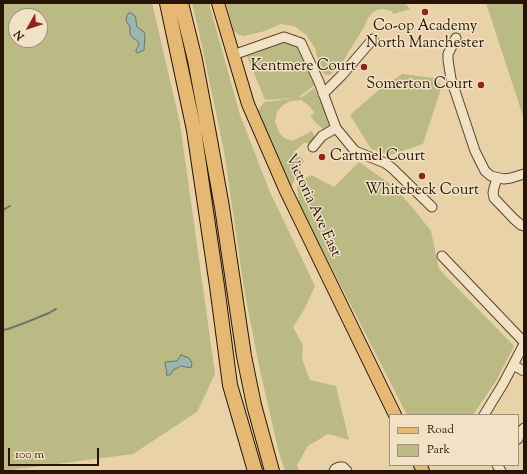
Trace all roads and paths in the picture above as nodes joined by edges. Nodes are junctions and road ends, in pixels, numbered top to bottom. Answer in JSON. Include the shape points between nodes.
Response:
{"nodes":[{"id":1,"x":167,"y":3,"type":"edge"},
{"id":2,"x":181,"y":3,"type":"edge"},
{"id":3,"x":218,"y":3,"type":"edge"},
{"id":4,"x":456,"y":38,"type":"dead end"},
{"id":5,"x":373,"y":39,"type":"dead end"},
{"id":6,"x":233,"y":55,"type":"junction"},
{"id":7,"x":323,"y":94,"type":"junction"},
{"id":8,"x":336,"y":128,"type":"junction"},
{"id":9,"x":313,"y":147,"type":"dead end"},
{"id":10,"x":524,"y":174,"type":"edge"},
{"id":11,"x":497,"y":178,"type":"junction"},
{"id":12,"x":432,"y":207,"type":"dead end"},
{"id":13,"x":524,"y":226,"type":"edge"},
{"id":14,"x":442,"y":256,"type":"dead end"},
{"id":15,"x":524,"y":343,"type":"edge"},
{"id":16,"x":513,"y":365,"type":"junction"},
{"id":17,"x":524,"y":371,"type":"edge"},
{"id":18,"x":395,"y":414,"type":"edge"},
{"id":19,"x":485,"y":414,"type":"edge"},
{"id":20,"x":255,"y":471,"type":"edge"},
{"id":21,"x":272,"y":471,"type":"edge"},
{"id":22,"x":334,"y":471,"type":"edge"},
{"id":23,"x":347,"y":471,"type":"edge"}],
"edges":[{"from":1,"to":20,"type":"highway","via":[[194,130],[230,385]]},
{"from":2,"to":21,"type":"highway","via":[[208,128],[244,356]]},
{"from":3,"to":6,"type":"main road","name":"Victoria Ave East"},
{"from":4,"to":11,"type":"street","via":[[448,54],[451,79],[475,151],[485,171]]},
{"from":5,"to":7,"type":"street"},
{"from":6,"to":7,"type":"street","via":[[284,37],[302,44]]},
{"from":6,"to":18,"type":"main road","name":"Victoria Ave East","via":[[248,104],[284,189]]},
{"from":7,"to":8,"type":"street"},
{"from":8,"to":9,"type":"street","via":[[322,136]]},
{"from":8,"to":12,"type":"street","via":[[355,151],[392,168]]},
{"from":10,"to":11,"type":"street","via":[[511,178]]},
{"from":11,"to":13,"type":"street","via":[[494,198]]},
{"from":14,"to":15,"type":"street"},
{"from":15,"to":16,"type":"street"},
{"from":16,"to":17,"type":"street"},
{"from":16,"to":19,"type":"street"},
{"from":22,"to":23,"type":"street","via":[[339,467]]}]}
